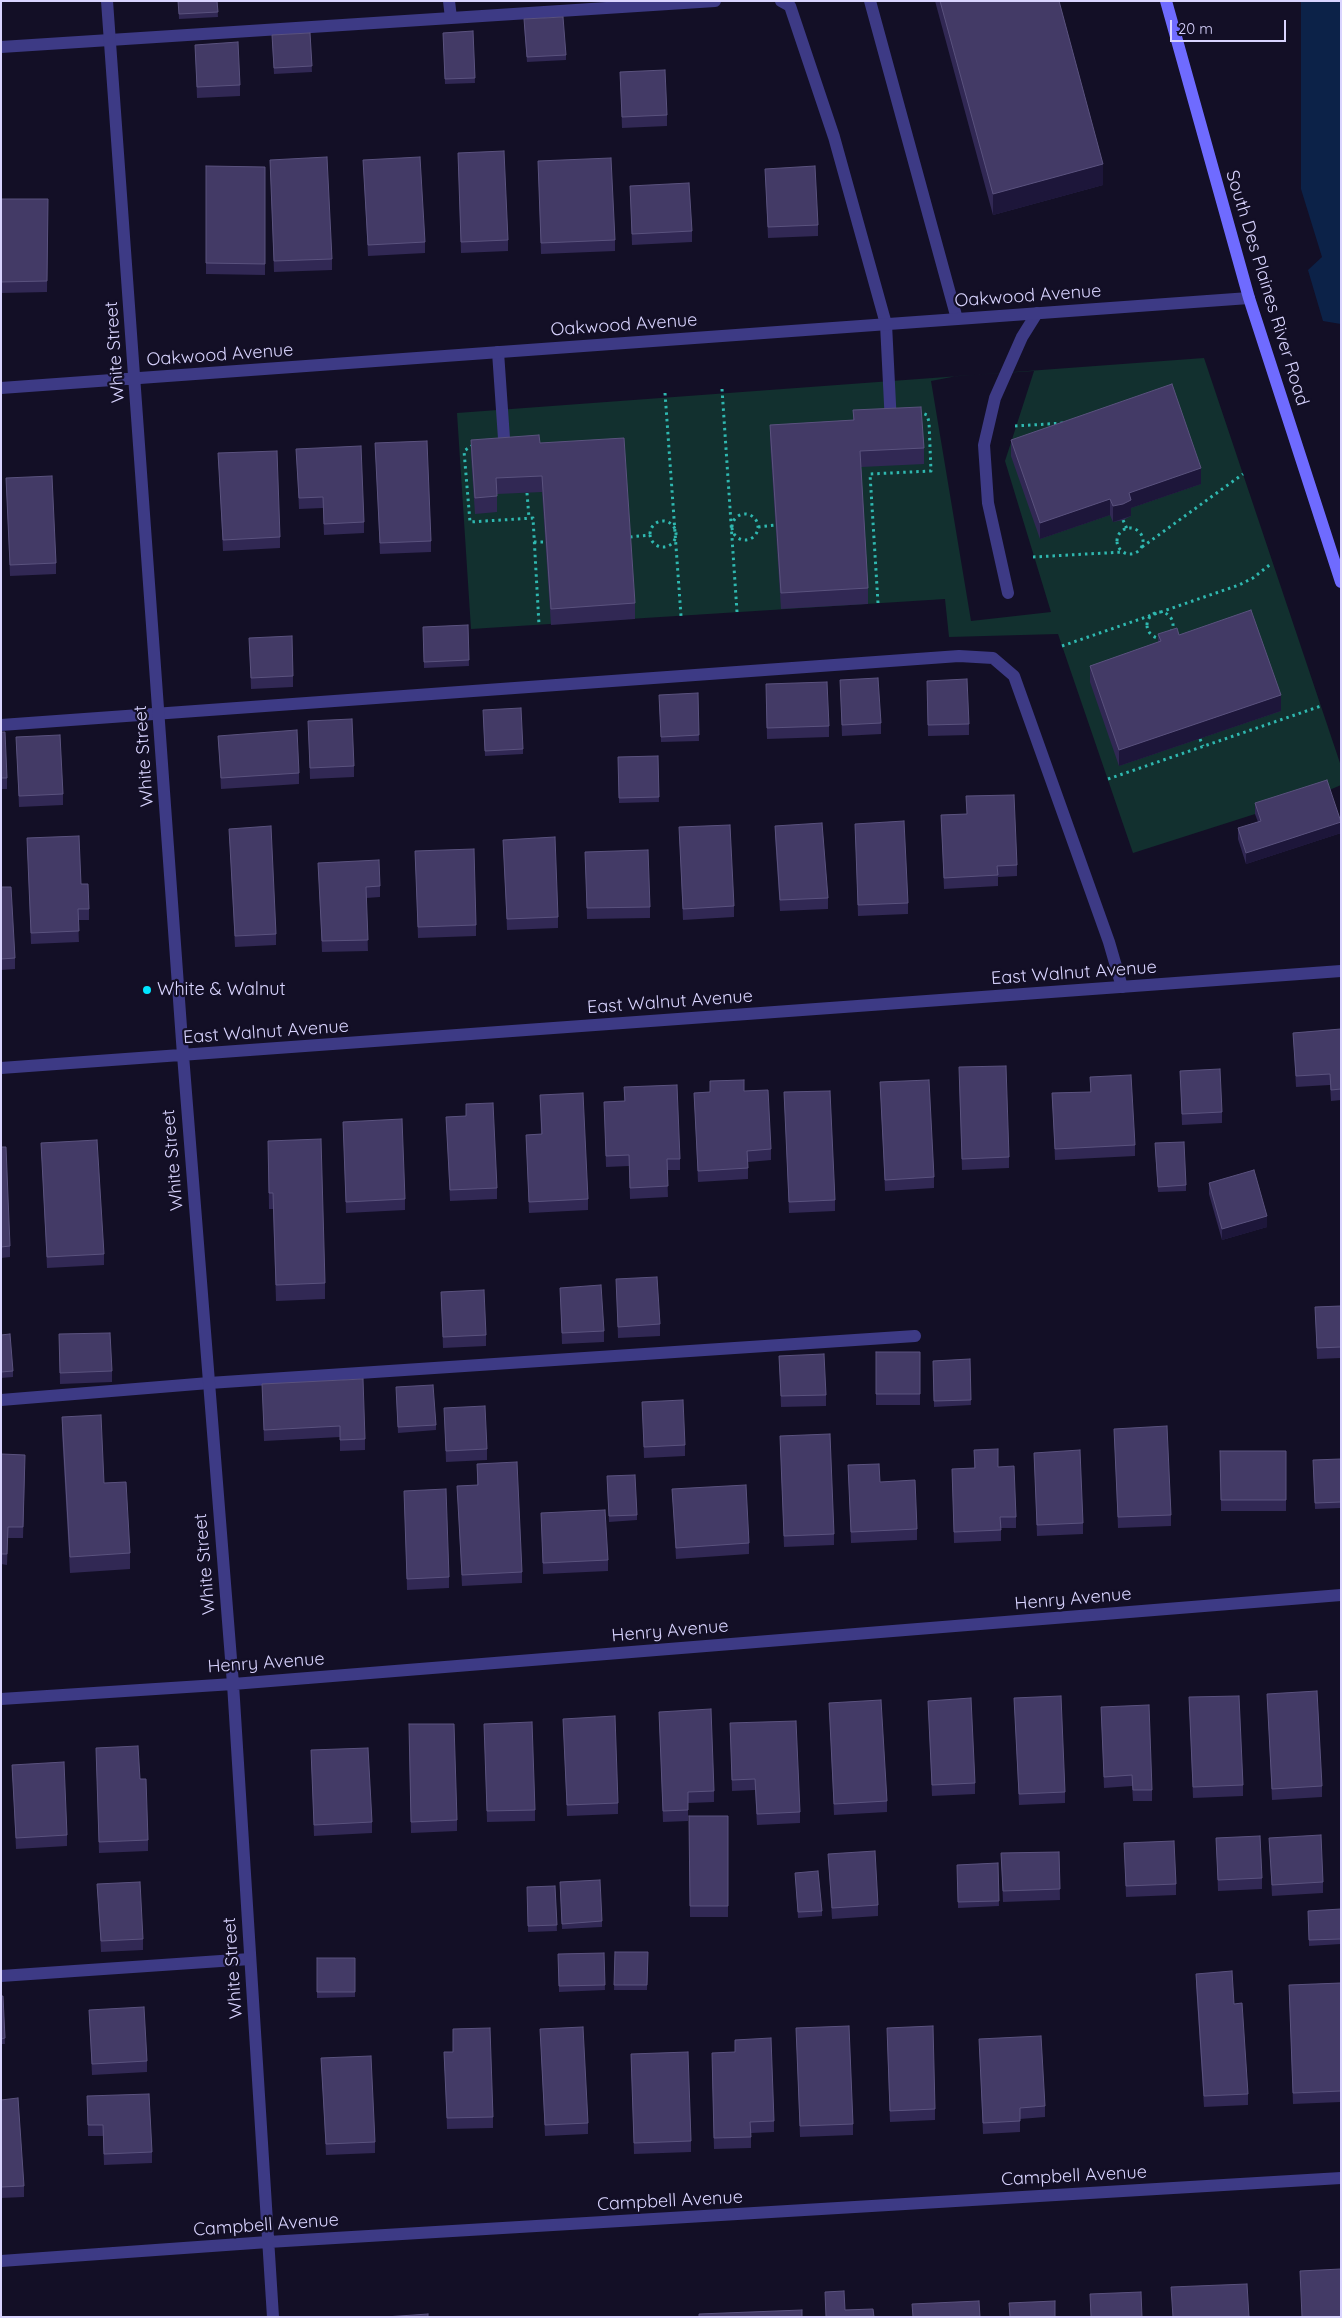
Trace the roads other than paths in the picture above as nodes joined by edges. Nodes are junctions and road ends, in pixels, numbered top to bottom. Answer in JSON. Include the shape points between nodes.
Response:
{"nodes":[{"id":1,"x":108,"y":1,"type":"edge"},
{"id":2,"x":449,"y":1,"type":"edge"},
{"id":3,"x":715,"y":1,"type":"edge"},
{"id":4,"x":781,"y":1,"type":"edge"},
{"id":5,"x":870,"y":1,"type":"edge"},
{"id":6,"x":1166,"y":1,"type":"edge"},
{"id":7,"x":555,"y":6,"type":"edge"},
{"id":8,"x":451,"y":18,"type":"junction"},
{"id":9,"x":110,"y":39,"type":"junction"},
{"id":10,"x":1,"y":47,"type":"edge"},
{"id":11,"x":1249,"y":298,"type":"junction"},
{"id":12,"x":1037,"y":313,"type":"junction"},
{"id":13,"x":958,"y":319,"type":"junction"},
{"id":14,"x":886,"y":324,"type":"junction"},
{"id":15,"x":498,"y":352,"type":"junction"},
{"id":16,"x":135,"y":378,"type":"junction"},
{"id":17,"x":1,"y":388,"type":"edge"},
{"id":18,"x":891,"y":424,"type":"edge"},
{"id":19,"x":505,"y":453,"type":"edge"},
{"id":20,"x":1341,"y":582,"type":"edge"},
{"id":21,"x":1008,"y":593,"type":"dead end"},
{"id":22,"x":158,"y":714,"type":"junction"},
{"id":23,"x":1,"y":725,"type":"edge"},
{"id":24,"x":1341,"y":971,"type":"edge"},
{"id":25,"x":1122,"y":987,"type":"junction"},
{"id":26,"x":183,"y":1055,"type":"junction"},
{"id":27,"x":1,"y":1068,"type":"edge"},
{"id":28,"x":915,"y":1336,"type":"dead end"},
{"id":29,"x":209,"y":1383,"type":"junction"},
{"id":30,"x":1,"y":1400,"type":"edge"},
{"id":31,"x":1341,"y":1595,"type":"edge"},
{"id":32,"x":233,"y":1684,"type":"junction"},
{"id":33,"x":1,"y":1698,"type":"edge"},
{"id":34,"x":250,"y":1958,"type":"junction"},
{"id":35,"x":1,"y":1976,"type":"edge"},
{"id":36,"x":1341,"y":2178,"type":"edge"},
{"id":37,"x":268,"y":2242,"type":"junction"},
{"id":38,"x":1,"y":2261,"type":"edge"},
{"id":39,"x":274,"y":2317,"type":"edge"}],
"edges":[{"from":1,"to":9,"type":"street","name":"White Street"},
{"from":2,"to":8,"type":"street"},
{"from":3,"to":7,"type":"street"},
{"from":4,"to":14,"type":"street","via":[[790,6],[834,137]]},
{"from":5,"to":13,"type":"street"},
{"from":6,"to":11,"type":"main road","name":"South Des Plaines River Road"},
{"from":7,"to":8,"type":"street"},
{"from":8,"to":9,"type":"street"},
{"from":9,"to":10,"type":"street"},
{"from":9,"to":16,"type":"street","name":"White Street"},
{"from":11,"to":12,"type":"street","name":"Oakwood Avenue"},
{"from":11,"to":20,"type":"main road","name":"South Des Plaines River Road"},
{"from":12,"to":13,"type":"street","name":"Oakwood Avenue"},
{"from":12,"to":21,"type":"street","via":[[1022,337],[995,398],[984,445],[988,503]]},
{"from":13,"to":14,"type":"street","name":"Oakwood Avenue"},
{"from":14,"to":15,"type":"street","name":"Oakwood Avenue"},
{"from":14,"to":18,"type":"street"},
{"from":15,"to":16,"type":"street","name":"Oakwood Avenue"},
{"from":15,"to":19,"type":"street"},
{"from":16,"to":17,"type":"street","name":"Oakwood Avenue"},
{"from":16,"to":22,"type":"street","name":"White Street"},
{"from":22,"to":23,"type":"street"},
{"from":22,"to":25,"type":"street","via":[[949,657],[993,658],[1014,676]]},
{"from":22,"to":26,"type":"street","name":"White Street"},
{"from":24,"to":25,"type":"street","name":"East Walnut Avenue"},
{"from":25,"to":26,"type":"street","name":"East Walnut Avenue"},
{"from":26,"to":27,"type":"street","name":"East Walnut Avenue"},
{"from":26,"to":29,"type":"street","name":"White Street"},
{"from":28,"to":29,"type":"street"},
{"from":29,"to":30,"type":"street"},
{"from":29,"to":32,"type":"street","name":"White Street"},
{"from":31,"to":32,"type":"street","name":"Henry Avenue"},
{"from":32,"to":33,"type":"street","name":"Henry Avenue"},
{"from":32,"to":34,"type":"street","name":"White Street"},
{"from":34,"to":35,"type":"street"},
{"from":34,"to":37,"type":"street","name":"White Street"},
{"from":36,"to":37,"type":"street","name":"Campbell Avenue"},
{"from":37,"to":38,"type":"street","name":"Campbell Avenue"},
{"from":37,"to":39,"type":"street","name":"White Street"}]}
